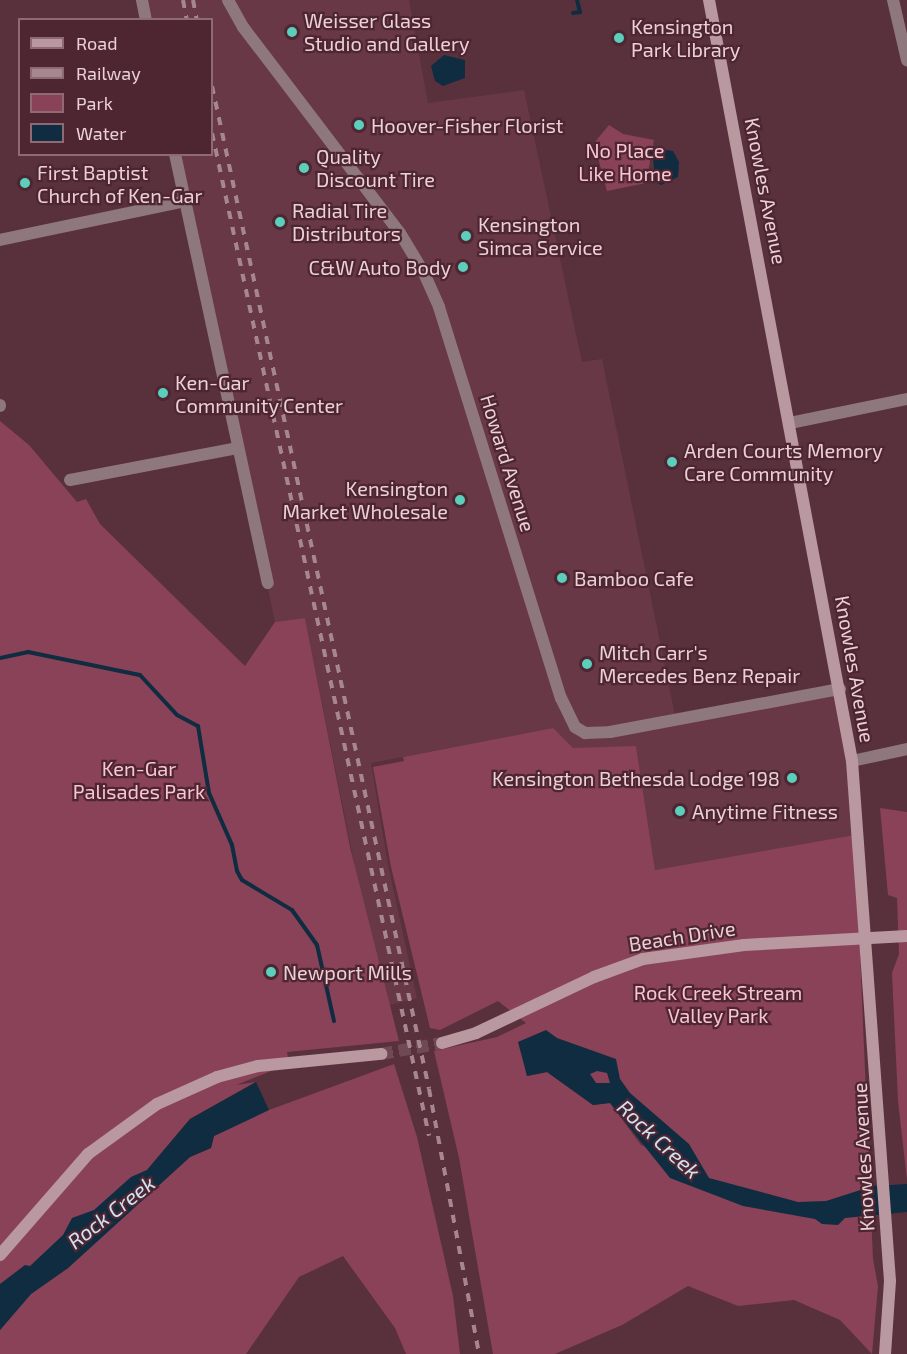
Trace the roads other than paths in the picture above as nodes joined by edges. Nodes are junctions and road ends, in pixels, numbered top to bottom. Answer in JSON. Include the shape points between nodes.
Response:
{"nodes":[{"id":1,"x":142,"y":0,"type":"edge"},
{"id":2,"x":228,"y":0,"type":"edge"},
{"id":3,"x":709,"y":0,"type":"edge"},
{"id":4,"x":893,"y":0,"type":"edge"},
{"id":5,"x":146,"y":18,"type":"edge"},
{"id":6,"x":907,"y":60,"type":"edge"},
{"id":7,"x":175,"y":156,"type":"edge"},
{"id":8,"x":185,"y":201,"type":"junction"},
{"id":9,"x":0,"y":240,"type":"edge"},
{"id":10,"x":907,"y":399,"type":"edge"},
{"id":11,"x":790,"y":423,"type":"junction"},
{"id":12,"x":237,"y":448,"type":"junction"},
{"id":13,"x":70,"y":480,"type":"dead end"},
{"id":14,"x":268,"y":583,"type":"dead end"},
{"id":15,"x":840,"y":689,"type":"junction"},
{"id":16,"x":907,"y":749,"type":"edge"},
{"id":17,"x":852,"y":761,"type":"junction"},
{"id":18,"x":907,"y":936,"type":"edge"},
{"id":19,"x":866,"y":939,"type":"junction"},
{"id":20,"x":442,"y":1042,"type":"tunnel mouth"},
{"id":21,"x":381,"y":1054,"type":"tunnel mouth"},
{"id":22,"x":0,"y":1255,"type":"edge"},
{"id":23,"x":885,"y":1354,"type":"edge"}],
"edges":[{"from":1,"to":5,"type":"street"},
{"from":2,"to":15,"type":"street","name":"Howard Avenue","via":[[264,55],[400,233],[424,273],[439,307],[561,698],[575,727],[585,733],[610,732]]},
{"from":3,"to":11,"type":"main road","name":"Knowles Avenue"},
{"from":4,"to":6,"type":"street"},
{"from":7,"to":8,"type":"street"},
{"from":8,"to":9,"type":"street"},
{"from":8,"to":12,"type":"street"},
{"from":10,"to":11,"type":"street"},
{"from":11,"to":15,"type":"main road","name":"Knowles Avenue"},
{"from":12,"to":13,"type":"street"},
{"from":12,"to":14,"type":"street"},
{"from":15,"to":17,"type":"main road","name":"Knowles Avenue"},
{"from":16,"to":17,"type":"street"},
{"from":17,"to":19,"type":"main road","name":"Knowles Avenue"},
{"from":18,"to":19,"type":"main road","name":"Beach Drive"},
{"from":19,"to":20,"type":"main road","name":"Beach Drive","via":[[744,945],[643,959],[594,977],[476,1033]]},
{"from":19,"to":23,"type":"main road","name":"Knowles Avenue","via":[[890,1281]]},
{"from":21,"to":22,"type":"main road","via":[[258,1066],[217,1077],[157,1104],[87,1154]]}]}
